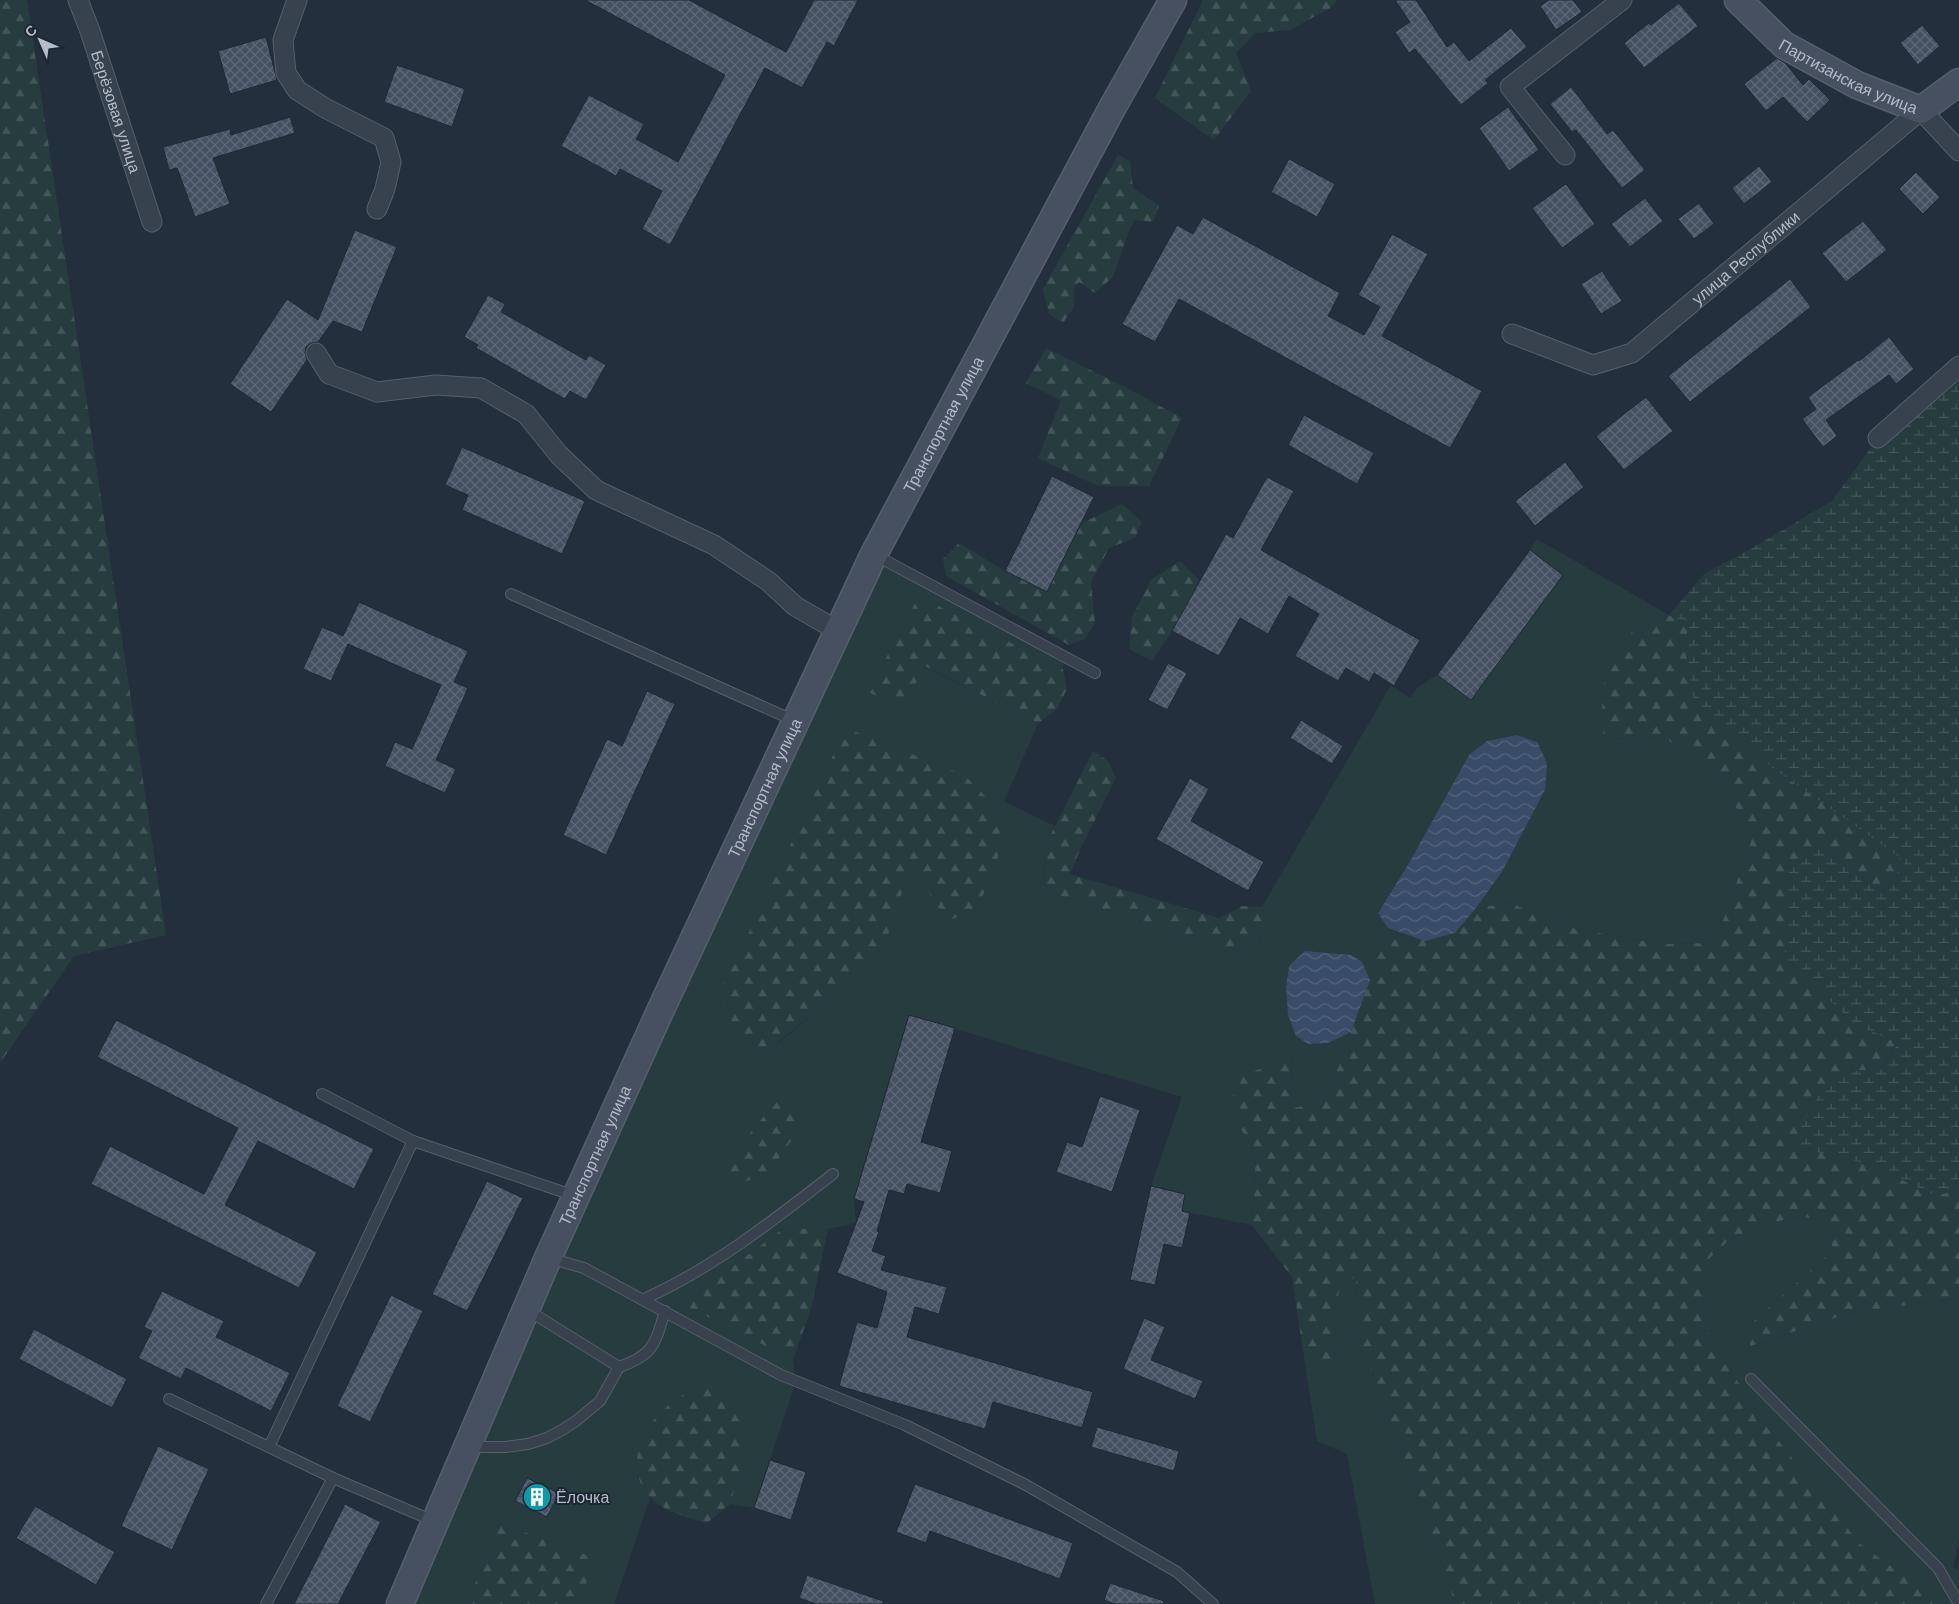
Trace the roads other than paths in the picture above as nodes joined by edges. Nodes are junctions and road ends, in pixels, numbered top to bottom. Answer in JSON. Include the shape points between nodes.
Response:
{"nodes":[{"id":1,"x":78,"y":0,"type":"edge"},
{"id":2,"x":297,"y":0,"type":"edge"},
{"id":3,"x":1173,"y":0,"type":"edge"},
{"id":4,"x":1622,"y":0,"type":"edge"},
{"id":5,"x":1738,"y":0,"type":"edge"},
{"id":6,"x":1959,"y":82,"type":"edge"},
{"id":7,"x":1921,"y":110,"type":"junction"},
{"id":8,"x":1959,"y":151,"type":"edge"},
{"id":9,"x":1565,"y":156,"type":"dead end"},
{"id":10,"x":377,"y":209,"type":"dead end"},
{"id":11,"x":152,"y":222,"type":"dead end"},
{"id":12,"x":1512,"y":334,"type":"dead end"},
{"id":13,"x":316,"y":353,"type":"dead end"},
{"id":14,"x":1959,"y":366,"type":"edge"},
{"id":15,"x":1878,"y":438,"type":"dead end"},
{"id":16,"x":874,"y":554,"type":"junction"},
{"id":17,"x":511,"y":594,"type":"dead end"},
{"id":18,"x":838,"y":631,"type":"junction"},
{"id":19,"x":1095,"y":673,"type":"dead end"},
{"id":20,"x":796,"y":722,"type":"junction"},
{"id":21,"x":322,"y":1094,"type":"dead end"},
{"id":22,"x":413,"y":1141,"type":"junction"},
{"id":23,"x":834,"y":1174,"type":"dead end"},
{"id":24,"x":576,"y":1196,"type":"junction"},
{"id":25,"x":548,"y":1258,"type":"junction"},
{"id":26,"x":644,"y":1299,"type":"junction"},
{"id":27,"x":526,"y":1309,"type":"junction"},
{"id":28,"x":665,"y":1311,"type":"junction"},
{"id":29,"x":619,"y":1367,"type":"junction"},
{"id":30,"x":1751,"y":1379,"type":"dead end"},
{"id":31,"x":169,"y":1399,"type":"dead end"},
{"id":32,"x":269,"y":1447,"type":"junction"},
{"id":33,"x":468,"y":1447,"type":"junction"},
{"id":34,"x":333,"y":1478,"type":"junction"},
{"id":35,"x":436,"y":1522,"type":"junction"},
{"id":36,"x":406,"y":1602,"type":"edge"},
{"id":37,"x":266,"y":1604,"type":"edge"},
{"id":38,"x":1213,"y":1604,"type":"edge"},
{"id":39,"x":1959,"y":1604,"type":"edge"}],
"edges":[{"from":1,"to":11,"type":"street","name":"Берёзовая улица"},
{"from":2,"to":10,"type":"street","via":[[283,40],[286,73],[297,90],[384,138],[391,162]]},
{"from":3,"to":16,"type":"main road","name":"Транспортная улица","via":[[1110,110]]},
{"from":4,"to":9,"type":"street","via":[[1510,87]]},
{"from":5,"to":7,"type":"main road","name":"Партизанская улица","via":[[1784,45],[1857,85]]},
{"from":6,"to":7,"type":"main road","name":"улица Республики"},
{"from":7,"to":8,"type":"street","name":"Партизанская улица"},
{"from":7,"to":12,"type":"street","name":"улица Республики","via":[[1632,353],[1594,365]]},
{"from":13,"to":18,"type":"street","via":[[330,374],[376,392],[436,385],[480,388],[526,414],[558,455],[596,490],[714,545],[768,581],[795,606]]},
{"from":14,"to":15,"type":"street"},
{"from":16,"to":18,"type":"main road","name":"Транспортная улица"},
{"from":16,"to":19,"type":"lane"},
{"from":17,"to":20,"type":"lane"},
{"from":18,"to":20,"type":"main road","name":"Транспортная улица"},
{"from":20,"to":24,"type":"main road","name":"Транспортная улица"},
{"from":21,"to":22,"type":"lane"},
{"from":22,"to":24,"type":"lane"},
{"from":22,"to":32,"type":"lane"},
{"from":23,"to":26,"type":"lane","via":[[769,1224],[676,1284]]},
{"from":24,"to":25,"type":"main road","name":"Транспортная улица"},
{"from":25,"to":26,"type":"lane","via":[[584,1268]]},
{"from":25,"to":27,"type":"main road","name":"Транспортная улица"},
{"from":26,"to":28,"type":"lane"},
{"from":27,"to":29,"type":"lane"},
{"from":27,"to":33,"type":"main road","name":"Транспортная улица"},
{"from":28,"to":29,"type":"lane","via":[[646,1355]]},
{"from":28,"to":38,"type":"lane","via":[[781,1375],[905,1425],[1026,1485],[1177,1572]]},
{"from":29,"to":33,"type":"lane","via":[[600,1402],[547,1438],[505,1447]]},
{"from":30,"to":39,"type":"lane","via":[[1938,1568]]},
{"from":31,"to":32,"type":"lane"},
{"from":32,"to":34,"type":"lane"},
{"from":33,"to":35,"type":"main road","name":"Транспортная улица"},
{"from":34,"to":35,"type":"lane"},
{"from":34,"to":37,"type":"lane"},
{"from":35,"to":36,"type":"main road","name":"Транспортная улица"}]}
